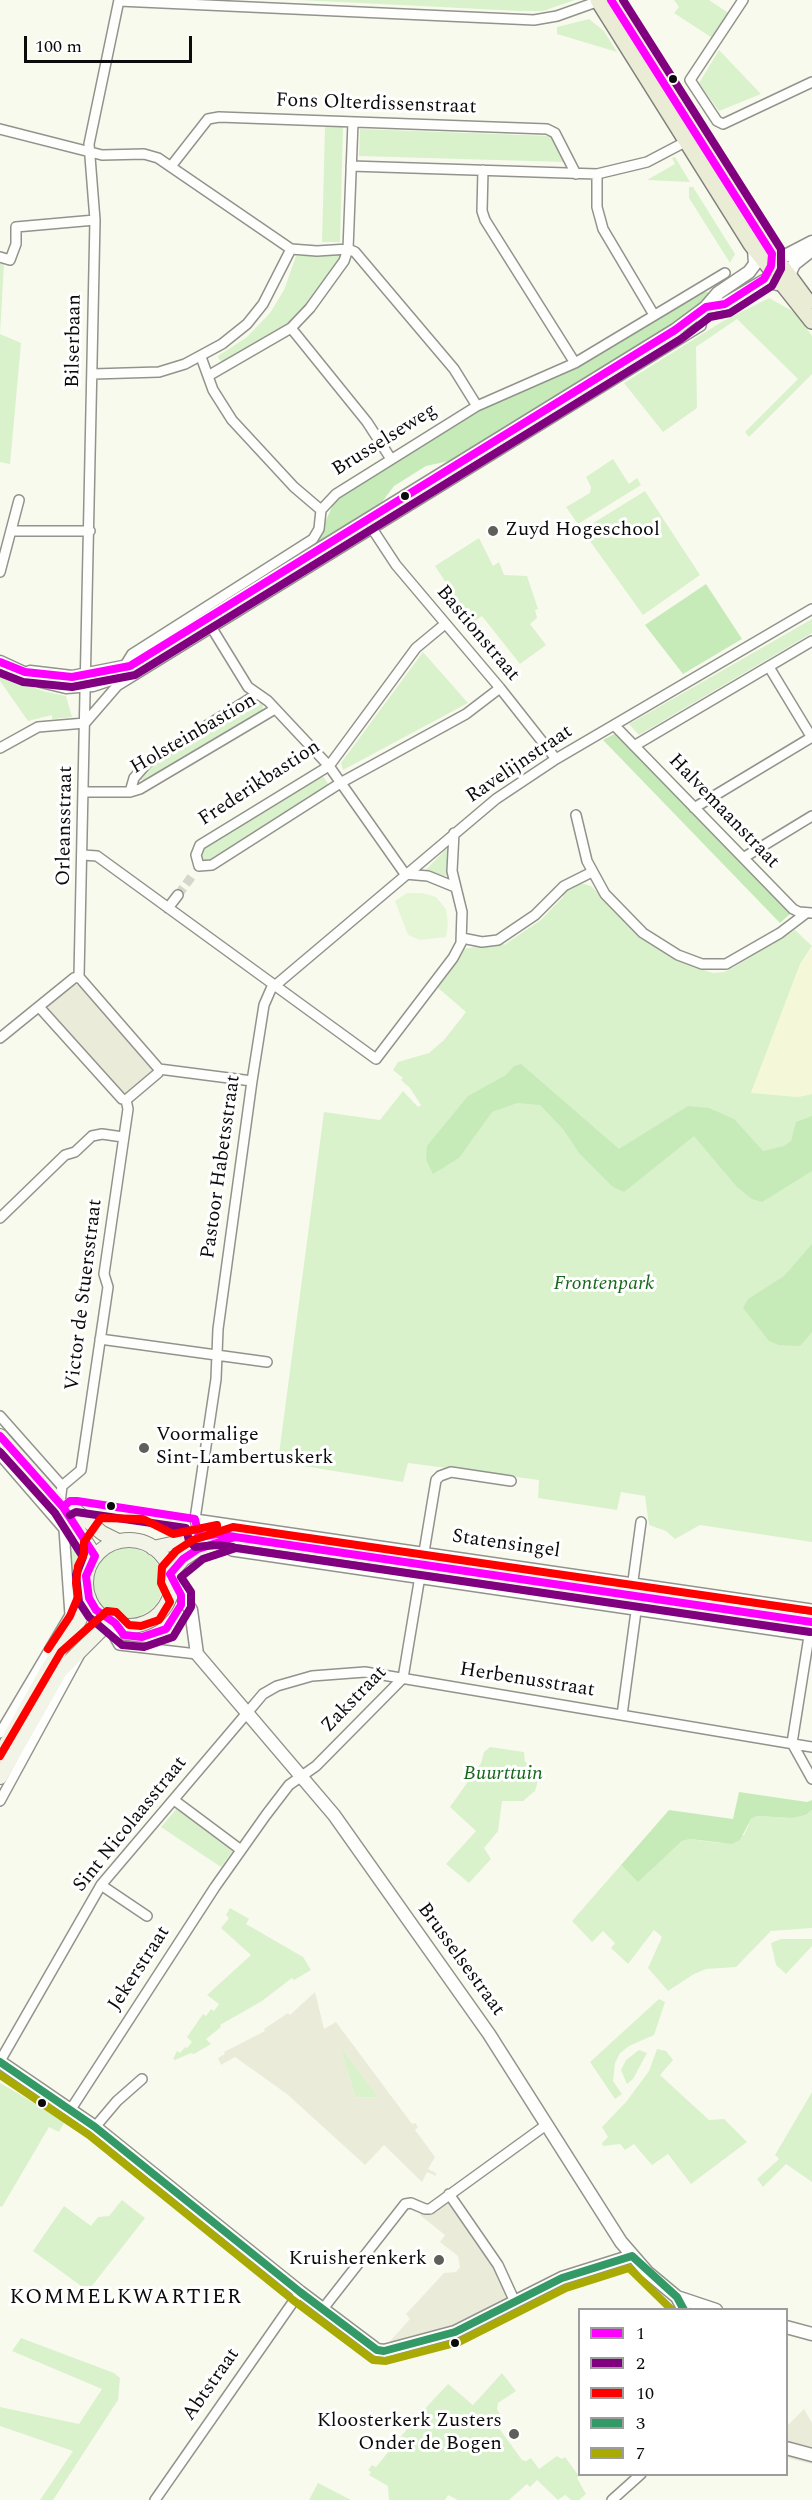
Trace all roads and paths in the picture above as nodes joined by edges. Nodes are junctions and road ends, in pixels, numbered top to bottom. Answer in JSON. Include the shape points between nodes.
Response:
{"nodes":[{"id":1,"x":603,"y":0,"type":"edge"},
{"id":2,"x":743,"y":0,"type":"edge"},
{"id":3,"x":119,"y":1,"type":"edge"},
{"id":4,"x":812,"y":82,"type":"edge"},
{"id":5,"x":352,"y":122,"type":"junction"},
{"id":6,"x":0,"y":129,"type":"edge"},
{"id":7,"x":687,"y":141,"type":"junction"},
{"id":8,"x":88,"y":151,"type":"junction"},
{"id":9,"x":172,"y":165,"type":"junction"},
{"id":10,"x":351,"y":166,"type":"junction"},
{"id":11,"x":483,"y":170,"type":"junction"},
{"id":12,"x":576,"y":174,"type":"junction"},
{"id":13,"x":597,"y":174,"type":"junction"},
{"id":14,"x":95,"y":219,"type":"junction"},
{"id":15,"x":811,"y":243,"type":"edge"},
{"id":16,"x":754,"y":248,"type":"junction"},
{"id":17,"x":291,"y":249,"type":"junction"},
{"id":18,"x":348,"y":249,"type":"junction"},
{"id":19,"x":0,"y":257,"type":"edge"},
{"id":20,"x":771,"y":261,"type":"junction"},
{"id":21,"x":725,"y":273,"type":"dead end"},
{"id":22,"x":787,"y":283,"type":"junction"},
{"id":23,"x":703,"y":287,"type":"junction"},
{"id":24,"x":718,"y":293,"type":"junction"},
{"id":25,"x":725,"y":304,"type":"junction"},
{"id":26,"x":812,"y":307,"type":"edge"},
{"id":27,"x":704,"y":308,"type":"junction"},
{"id":28,"x":654,"y":315,"type":"junction"},
{"id":29,"x":812,"y":321,"type":"edge"},
{"id":30,"x":291,"y":328,"type":"junction"},
{"id":31,"x":201,"y":357,"type":"junction"},
{"id":32,"x":575,"y":363,"type":"junction"},
{"id":33,"x":93,"y":374,"type":"junction"},
{"id":34,"x":208,"y":376,"type":"junction"},
{"id":35,"x":477,"y":406,"type":"junction"},
{"id":36,"x":391,"y":459,"type":"junction"},
{"id":37,"x":19,"y":500,"type":"dead end"},
{"id":38,"x":321,"y":510,"type":"junction"},
{"id":39,"x":389,"y":513,"type":"junction"},
{"id":40,"x":373,"y":530,"type":"junction"},
{"id":41,"x":13,"y":531,"type":"junction"},
{"id":42,"x":90,"y":531,"type":"junction"},
{"id":43,"x":0,"y":572,"type":"edge"},
{"id":44,"x":812,"y":609,"type":"edge"},
{"id":45,"x":445,"y":624,"type":"junction"},
{"id":46,"x":213,"y":630,"type":"junction"},
{"id":47,"x":812,"y":641,"type":"edge"},
{"id":48,"x":0,"y":662,"type":"edge"},
{"id":49,"x":127,"y":666,"type":"junction"},
{"id":50,"x":769,"y":667,"type":"junction"},
{"id":51,"x":84,"y":681,"type":"junction"},
{"id":52,"x":500,"y":688,"type":"junction"},
{"id":53,"x":257,"y":694,"type":"junction"},
{"id":54,"x":275,"y":709,"type":"junction"},
{"id":55,"x":85,"y":723,"type":"junction"},
{"id":56,"x":614,"y":725,"type":"junction"},
{"id":57,"x":812,"y":737,"type":"edge"},
{"id":58,"x":634,"y":746,"type":"junction"},
{"id":59,"x":0,"y":748,"type":"edge"},
{"id":60,"x":556,"y":759,"type":"junction"},
{"id":61,"x":329,"y":766,"type":"junction"},
{"id":62,"x":342,"y":782,"type":"junction"},
{"id":63,"x":85,"y":792,"type":"junction"},
{"id":64,"x":130,"y":792,"type":"junction"},
{"id":65,"x":694,"y":808,"type":"junction"},
{"id":66,"x":576,"y":815,"type":"dead end"},
{"id":67,"x":812,"y":816,"type":"edge"},
{"id":68,"x":454,"y":833,"type":"junction"},
{"id":69,"x":83,"y":855,"type":"junction"},
{"id":70,"x":743,"y":858,"type":"junction"},
{"id":71,"x":199,"y":866,"type":"junction"},
{"id":72,"x":592,"y":872,"type":"junction"},
{"id":73,"x":405,"y":874,"type":"junction"},
{"id":74,"x":192,"y":876,"type":"tunnel mouth"},
{"id":75,"x":455,"y":887,"type":"junction"},
{"id":76,"x":178,"y":895,"type":"tunnel mouth"},
{"id":77,"x":168,"y":908,"type":"junction"},
{"id":78,"x":808,"y":913,"type":"edge"},
{"id":79,"x":462,"y":938,"type":"junction"},
{"id":80,"x":79,"y":977,"type":"junction"},
{"id":81,"x":273,"y":985,"type":"junction"},
{"id":82,"x":40,"y":1008,"type":"junction"},
{"id":83,"x":0,"y":1038,"type":"edge"},
{"id":84,"x":159,"y":1069,"type":"junction"},
{"id":85,"x":252,"y":1081,"type":"junction"},
{"id":86,"x":126,"y":1100,"type":"junction"},
{"id":87,"x":123,"y":1137,"type":"junction"},
{"id":88,"x":0,"y":1218,"type":"edge"},
{"id":89,"x":100,"y":1339,"type":"junction"},
{"id":90,"x":217,"y":1355,"type":"junction"},
{"id":91,"x":267,"y":1362,"type":"dead end"},
{"id":92,"x":0,"y":1416,"type":"edge"},
{"id":93,"x":0,"y":1436,"type":"edge"},
{"id":94,"x":0,"y":1455,"type":"edge"},
{"id":95,"x":510,"y":1481,"type":"dead end"},
{"id":96,"x":56,"y":1499,"type":"junction"},
{"id":97,"x":195,"y":1519,"type":"junction"},
{"id":98,"x":641,"y":1522,"type":"dead end"},
{"id":99,"x":199,"y":1537,"type":"junction"},
{"id":100,"x":235,"y":1537,"type":"junction"},
{"id":101,"x":118,"y":1541,"type":"junction"},
{"id":102,"x":153,"y":1548,"type":"junction"},
{"id":103,"x":95,"y":1556,"type":"junction"},
{"id":104,"x":421,"y":1565,"type":"junction"},
{"id":105,"x":171,"y":1577,"type":"junction"},
{"id":106,"x":634,"y":1596,"type":"junction"},
{"id":107,"x":89,"y":1598,"type":"junction"},
{"id":108,"x":812,"y":1609,"type":"edge"},
{"id":109,"x":112,"y":1622,"type":"junction"},
{"id":110,"x":811,"y":1629,"type":"edge"},
{"id":111,"x":64,"y":1637,"type":"junction"},
{"id":112,"x":78,"y":1650,"type":"junction"},
{"id":113,"x":197,"y":1654,"type":"junction"},
{"id":114,"x":403,"y":1678,"type":"junction"},
{"id":115,"x":247,"y":1713,"type":"junction"},
{"id":116,"x":622,"y":1715,"type":"junction"},
{"id":117,"x":0,"y":1733,"type":"edge"},
{"id":118,"x":792,"y":1743,"type":"junction"},
{"id":119,"x":812,"y":1747,"type":"edge"},
{"id":120,"x":0,"y":1755,"type":"edge"},
{"id":121,"x":301,"y":1776,"type":"junction"},
{"id":122,"x":0,"y":1777,"type":"edge"},
{"id":123,"x":812,"y":1779,"type":"edge"},
{"id":124,"x":174,"y":1800,"type":"junction"},
{"id":125,"x":0,"y":1801,"type":"edge"},
{"id":126,"x":241,"y":1850,"type":"junction"},
{"id":127,"x":101,"y":1885,"type":"junction"},
{"id":128,"x":147,"y":1916,"type":"dead end"},
{"id":129,"x":0,"y":2061,"type":"edge"},
{"id":130,"x":142,"y":2079,"type":"dead end"},
{"id":131,"x":71,"y":2109,"type":"junction"},
{"id":132,"x":546,"y":2125,"type":"junction"},
{"id":133,"x":95,"y":2127,"type":"junction"},
{"id":134,"x":449,"y":2194,"type":"junction"},
{"id":135,"x":632,"y":2256,"type":"junction"},
{"id":136,"x":301,"y":2293,"type":"junction"},
{"id":137,"x":677,"y":2298,"type":"junction"},
{"id":138,"x":515,"y":2302,"type":"junction"},
{"id":139,"x":683,"y":2308,"type":"edge"},
{"id":140,"x":709,"y":2308,"type":"edge"},
{"id":141,"x":322,"y":2310,"type":"junction"},
{"id":142,"x":788,"y":2328,"type":"edge"},
{"id":143,"x":812,"y":2334,"type":"edge"},
{"id":144,"x":788,"y":2449,"type":"edge"},
{"id":145,"x":812,"y":2455,"type":"edge"},
{"id":146,"x":640,"y":2476,"type":"edge"},
{"id":147,"x":155,"y":2500,"type":"edge"},
{"id":148,"x":612,"y":2500,"type":"edge"}],
"edges":[{"from":1,"to":3,"type":"street","via":[[534,20]]},
{"from":1,"to":7,"type":"main road"},
{"from":1,"to":20,"type":"main road"},
{"from":2,"to":4,"type":"street","via":[[690,80],[717,121],[723,124]]},
{"from":3,"to":8,"type":"street","name":"Bilserbaan"},
{"from":5,"to":9,"type":"street","name":"Fons Olterdissenstraat","via":[[214,117],[208,119]]},
{"from":5,"to":10,"type":"street"},
{"from":5,"to":12,"type":"street","name":"Fons Olterdissenstraat","via":[[547,129],[555,133]]},
{"from":6,"to":8,"type":"street"},
{"from":7,"to":13,"type":"street","via":[[641,164]]},
{"from":7,"to":16,"type":"main road"},
{"from":8,"to":9,"type":"street","via":[[144,154]]},
{"from":8,"to":14,"type":"street","name":"Bilserbaan"},
{"from":9,"to":17,"type":"street"},
{"from":10,"to":11,"type":"street"},
{"from":10,"to":18,"type":"street"},
{"from":11,"to":12,"type":"street"},
{"from":11,"to":32,"type":"street","via":[[485,220]]},
{"from":12,"to":13,"type":"street"},
{"from":13,"to":28,"type":"street","via":[[598,219]]},
{"from":14,"to":19,"type":"street","via":[[16,226],[16,244],[10,260]]},
{"from":14,"to":33,"type":"street","name":"Bilserbaan"},
{"from":15,"to":20,"type":"street"},
{"from":15,"to":22,"type":"street","via":[[791,269]]},
{"from":16,"to":20,"type":"main road"},
{"from":16,"to":24,"type":"street","name":"Brusselseweg","via":[[756,259],[751,269]]},
{"from":17,"to":18,"type":"street"},
{"from":17,"to":31,"type":"street","via":[[267,298],[251,320]]},
{"from":18,"to":30,"type":"street","via":[[345,261],[324,291]]},
{"from":18,"to":35,"type":"street","via":[[365,261],[454,369]]},
{"from":20,"to":22,"type":"main road"},
{"from":21,"to":23,"type":"street","name":"Brusselseweg"},
{"from":22,"to":25,"type":"street","name":"Brusselseweg","via":[[764,281]]},
{"from":22,"to":26,"type":"main road"},
{"from":22,"to":29,"type":"main road"},
{"from":23,"to":24,"type":"street"},
{"from":23,"to":28,"type":"street","name":"Brusselseweg"},
{"from":24,"to":25,"type":"street"},
{"from":24,"to":27,"type":"street","name":"Brusselseweg"},
{"from":25,"to":27,"type":"street","name":"Brusselseweg"},
{"from":27,"to":39,"type":"street","name":"Brusselseweg"},
{"from":28,"to":32,"type":"street","name":"Brusselseweg"},
{"from":30,"to":34,"type":"street"},
{"from":30,"to":36,"type":"street","via":[[367,422]]},
{"from":31,"to":33,"type":"street","via":[[159,372]]},
{"from":31,"to":34,"type":"street"},
{"from":32,"to":35,"type":"street","name":"Brusselseweg"},
{"from":33,"to":42,"type":"street","name":"Bilserbaan"},
{"from":34,"to":38,"type":"street","via":[[232,420],[294,487]]},
{"from":35,"to":36,"type":"street","name":"Brusselseweg"},
{"from":36,"to":38,"type":"street","name":"Brusselseweg","via":[[336,494]]},
{"from":37,"to":41,"type":"street"},
{"from":38,"to":49,"type":"street","name":"Brusselseweg","via":[[319,529],[305,545],[132,654]]},
{"from":39,"to":40,"type":"street","name":"Brusselseweg"},
{"from":39,"to":49,"type":"street","name":"Brusselseweg"},
{"from":40,"to":45,"type":"street","name":"Bastionstraat","via":[[396,565]]},
{"from":40,"to":46,"type":"street","name":"Brusselseweg"},
{"from":41,"to":42,"type":"street"},
{"from":41,"to":43,"type":"street"},
{"from":42,"to":51,"type":"street","name":"Bilserbaan"},
{"from":44,"to":56,"type":"street","name":"Ravelijnstraat"},
{"from":45,"to":52,"type":"street","name":"Bastionstraat"},
{"from":45,"to":61,"type":"street","name":"Frederikbastion","via":[[416,648]]},
{"from":46,"to":53,"type":"street","via":[[248,687]]},
{"from":46,"to":55,"type":"street","name":"Brusselseweg","via":[[117,686]]},
{"from":47,"to":50,"type":"street"},
{"from":48,"to":51,"type":"street","name":"Brusselseweg","via":[[46,683]]},
{"from":49,"to":51,"type":"street","name":"Brusselseweg","via":[[114,678]]},
{"from":50,"to":57,"type":"street"},
{"from":50,"to":58,"type":"street"},
{"from":51,"to":55,"type":"street","name":"Orleansstraat"},
{"from":52,"to":60,"type":"street","name":"Bastionstraat"},
{"from":52,"to":62,"type":"street","via":[[466,714]]},
{"from":53,"to":54,"type":"street"},
{"from":53,"to":64,"type":"street","name":"Holsteinbastion","via":[[147,763],[134,778]]},
{"from":54,"to":61,"type":"street"},
{"from":54,"to":64,"type":"street","name":"Holsteinbastion"},
{"from":55,"to":59,"type":"street","via":[[38,727]]},
{"from":55,"to":63,"type":"street","name":"Orleansstraat"},
{"from":56,"to":58,"type":"street","name":"Halvemaanstraat"},
{"from":56,"to":60,"type":"street","name":"Ravelijnstraat"},
{"from":57,"to":65,"type":"street"},
{"from":58,"to":65,"type":"street","name":"Halvemaanstraat"},
{"from":60,"to":68,"type":"street","name":"Ravelijnstraat"},
{"from":61,"to":62,"type":"street"},
{"from":61,"to":71,"type":"street","name":"Frederikbastion","via":[[200,845],[196,855]]},
{"from":62,"to":71,"type":"street","via":[[212,865]]},
{"from":62,"to":73,"type":"street"},
{"from":63,"to":64,"type":"street","name":"Holsteinbastion"},
{"from":63,"to":69,"type":"street","name":"Orleansstraat"},
{"from":65,"to":70,"type":"street","name":"Halvemaanstraat"},
{"from":66,"to":72,"type":"street"},
{"from":67,"to":70,"type":"street"},
{"from":68,"to":73,"type":"street","name":"Ravelijnstraat"},
{"from":68,"to":75,"type":"street"},
{"from":69,"to":77,"type":"street","via":[[97,856]]},
{"from":69,"to":80,"type":"street","name":"Orleansstraat"},
{"from":70,"to":78,"type":"street","name":"Halvemaanstraat","via":[[793,909]]},
{"from":71,"to":74,"type":"street","name":"Frederikbastion"},
{"from":72,"to":78,"type":"street","via":[[619,910],[643,933],[702,964],[718,966],[732,962]]},
{"from":72,"to":79,"type":"street","via":[[564,886],[535,915],[498,940]]},
{"from":73,"to":75,"type":"street","via":[[440,879]]},
{"from":73,"to":81,"type":"street","name":"Ravelijnstraat"},
{"from":75,"to":79,"type":"street","via":[[462,912]]},
{"from":76,"to":77,"type":"street"},
{"from":77,"to":81,"type":"street"},
{"from":79,"to":81,"type":"street","via":[[453,958],[375,1059]]},
{"from":80,"to":82,"type":"street"},
{"from":80,"to":84,"type":"street"},
{"from":81,"to":85,"type":"street","name":"Pastoor Habetsstraat","via":[[265,1000]]},
{"from":82,"to":83,"type":"street"},
{"from":82,"to":86,"type":"street"},
{"from":84,"to":85,"type":"street"},
{"from":84,"to":86,"type":"street"},
{"from":85,"to":90,"type":"street","name":"Pastoor Habetsstraat"},
{"from":86,"to":87,"type":"street","name":"Victor de Stuersstraat"},
{"from":87,"to":88,"type":"street","via":[[92,1136],[75,1152],[65,1155]]},
{"from":87,"to":89,"type":"street","name":"Victor de Stuersstraat","via":[[104,1274],[108,1287]]},
{"from":89,"to":90,"type":"street"},
{"from":89,"to":96,"type":"street","name":"Victor de Stuersstraat","via":[[81,1470]]},
{"from":90,"to":91,"type":"street"},
{"from":90,"to":97,"type":"street","name":"Pastoor Habetsstraat"},
{"from":92,"to":96,"type":"street"},
{"from":93,"to":96,"type":"main road"},
{"from":94,"to":96,"type":"street"},
{"from":95,"to":104,"type":"street","name":"Zakstraat","via":[[451,1472],[440,1476],[434,1486]]},
{"from":96,"to":101,"type":"main road"},
{"from":96,"to":103,"type":"main road"},
{"from":96,"to":111,"type":"street","via":[[65,1532],[70,1615]]},
{"from":97,"to":99,"type":"street","name":"Pastoor Habetsstraat"},
{"from":97,"to":104,"type":"street","name":"Statensingel"},
{"from":98,"to":106,"type":"street"},
{"from":99,"to":100,"type":"main road","name":"Statensingel"},
{"from":99,"to":102,"type":"main road","name":"Statensingel"},
{"from":100,"to":104,"type":"main road","name":"Statensingel"},
{"from":100,"to":105,"type":"main road","name":"Statensingel","via":[[183,1558]]},
{"from":101,"to":102,"type":"main road","via":[[139,1541]]},
{"from":101,"to":103,"type":"main road"},
{"from":102,"to":105,"type":"main road","via":[[164,1560]]},
{"from":103,"to":107,"type":"main road","via":[[86,1576]]},
{"from":104,"to":106,"type":"main road","name":"Statensingel"},
{"from":104,"to":114,"type":"street","name":"Zakstraat"},
{"from":105,"to":109,"type":"main road","via":[[167,1600],[156,1616],[138,1624]]},
{"from":105,"to":113,"type":"street","via":[[191,1610]]},
{"from":106,"to":108,"type":"street","name":"Statensingel"},
{"from":106,"to":110,"type":"main road","name":"Statensingel"},
{"from":106,"to":116,"type":"street"},
{"from":107,"to":109,"type":"main road","via":[[96,1610]]},
{"from":107,"to":111,"type":"main road"},
{"from":109,"to":112,"type":"main road"},
{"from":109,"to":113,"type":"street","via":[[119,1645]]},
{"from":110,"to":118,"type":"street"},
{"from":111,"to":117,"type":"street"},
{"from":111,"to":120,"type":"main road"},
{"from":112,"to":122,"type":"main road","via":[[60,1671]]},
{"from":112,"to":125,"type":"street","via":[[80,1658]]},
{"from":113,"to":115,"type":"street","name":"Brusselsestraat"},
{"from":114,"to":115,"type":"street","name":"Herbenusstraat","via":[[365,1672],[312,1676],[273,1687]]},
{"from":114,"to":116,"type":"street","name":"Herbenusstraat"},
{"from":114,"to":121,"type":"street","name":"Zakstraat","via":[[316,1766]]},
{"from":115,"to":121,"type":"street","name":"Brusselsestraat"},
{"from":115,"to":124,"type":"street","name":"Sint Nicolaasstraat"},
{"from":116,"to":118,"type":"street","name":"Herbenusstraat"},
{"from":118,"to":119,"type":"street","name":"Herbenusstraat"},
{"from":118,"to":123,"type":"street"},
{"from":121,"to":126,"type":"street","name":"Jekerstraat","via":[[289,1785]]},
{"from":121,"to":132,"type":"street","name":"Brusselsestraat","via":[[334,1815],[489,2034]]},
{"from":124,"to":126,"type":"street"},
{"from":124,"to":127,"type":"street","name":"Sint Nicolaasstraat"},
{"from":126,"to":131,"type":"street","name":"Jekerstraat"},
{"from":127,"to":128,"type":"street","name":"Jekerstraat"},
{"from":127,"to":129,"type":"street","name":"Sint Nicolaasstraat"},
{"from":129,"to":131,"type":"street"},
{"from":130,"to":133,"type":"street"},
{"from":131,"to":133,"type":"street"},
{"from":132,"to":134,"type":"street"},
{"from":132,"to":135,"type":"street","name":"Brusselsestraat"},
{"from":133,"to":136,"type":"street"},
{"from":134,"to":138,"type":"street","via":[[498,2265]]},
{"from":134,"to":141,"type":"street","via":[[430,2209],[405,2204]]},
{"from":135,"to":137,"type":"street","name":"Brusselsestraat"},
{"from":135,"to":138,"type":"street","via":[[569,2275]]},
{"from":136,"to":141,"type":"street"},
{"from":136,"to":147,"type":"street","name":"Abtstraat"},
{"from":137,"to":139,"type":"street","name":"Brusselsestraat"},
{"from":137,"to":140,"type":"street","name":"Brusselsestraat"},
{"from":138,"to":141,"type":"street","via":[[455,2332],[384,2351],[377,2350]]},
{"from":142,"to":143,"type":"street"},
{"from":144,"to":145,"type":"street"},
{"from":146,"to":148,"type":"street"}]}
